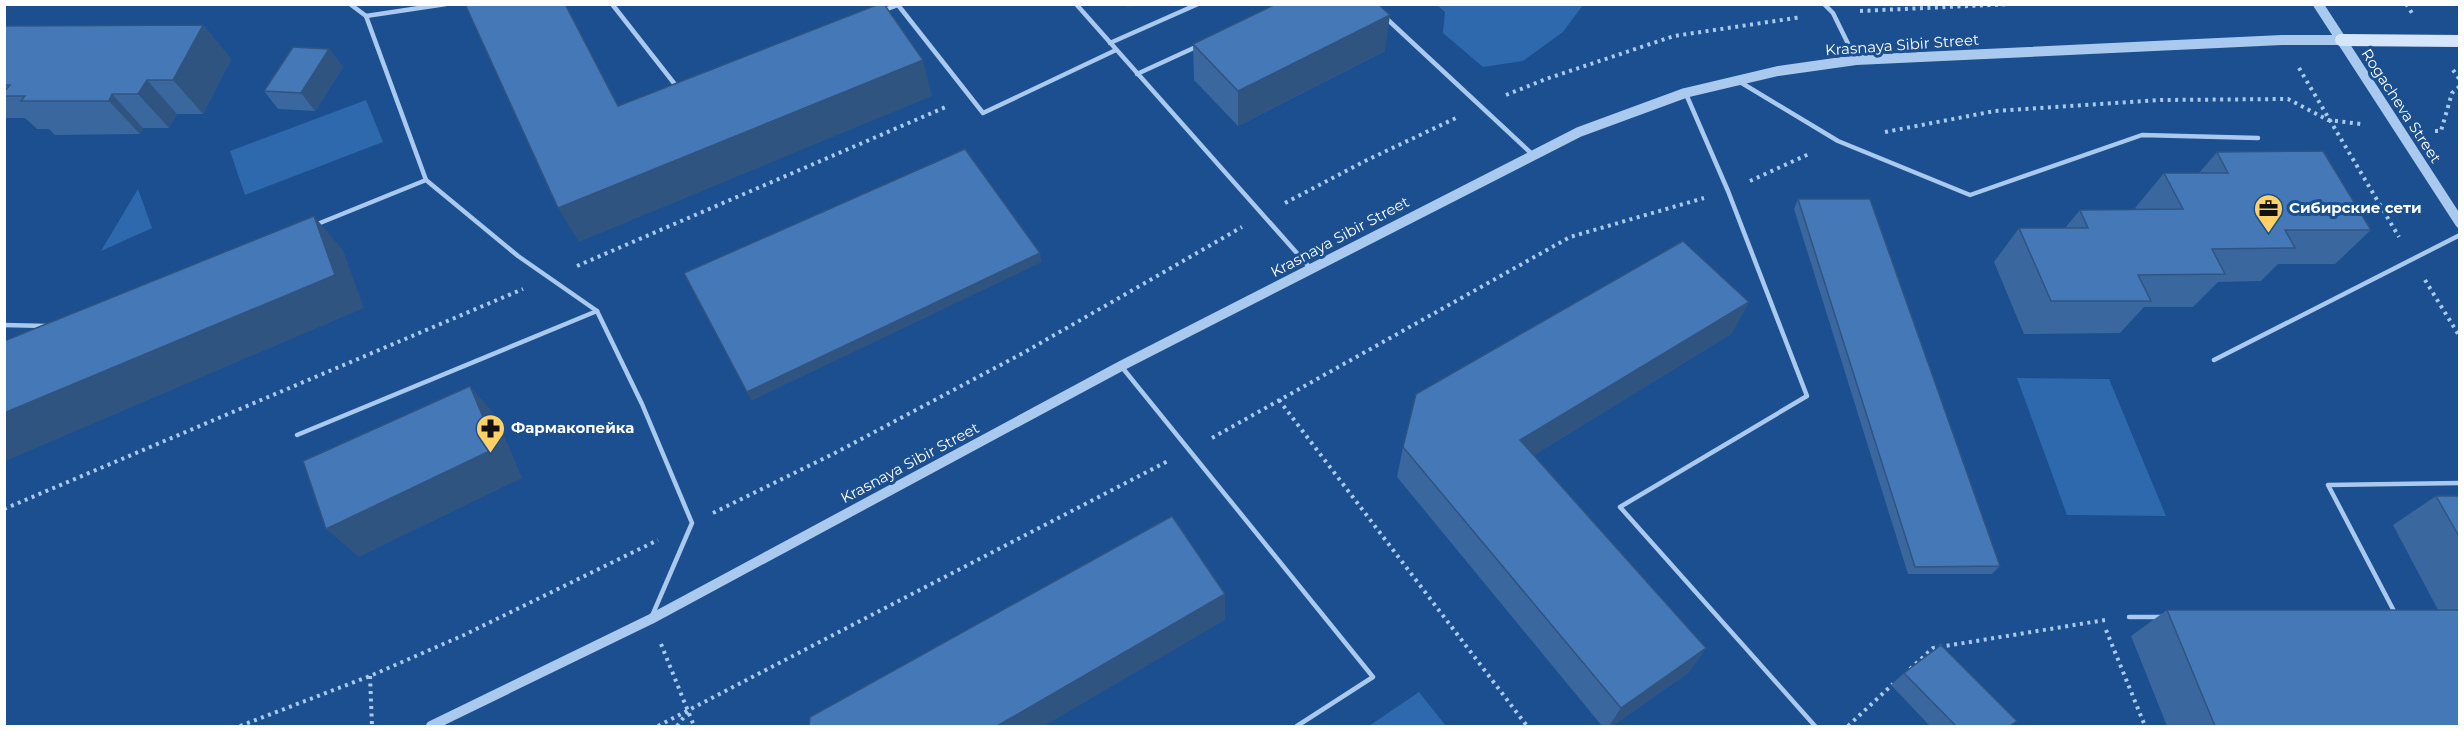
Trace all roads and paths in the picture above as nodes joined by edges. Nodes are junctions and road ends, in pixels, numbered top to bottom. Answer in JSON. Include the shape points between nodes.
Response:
{"nodes":[{"id":1,"x":350,"y":4,"type":"edge"},
{"id":2,"x":446,"y":4,"type":"edge"},
{"id":3,"x":612,"y":4,"type":"edge"},
{"id":4,"x":1076,"y":4,"type":"edge"},
{"id":5,"x":1198,"y":4,"type":"edge"},
{"id":6,"x":1824,"y":4,"type":"edge"},
{"id":7,"x":2012,"y":4,"type":"edge"},
{"id":8,"x":2318,"y":4,"type":"edge"},
{"id":9,"x":1380,"y":12,"type":"edge"},
{"id":10,"x":876,"y":13,"type":"edge"},
{"id":11,"x":1833,"y":13,"type":"junction"},
{"id":12,"x":366,"y":16,"type":"junction"},
{"id":13,"x":2282,"y":40,"type":"junction"},
{"id":14,"x":2341,"y":40,"type":"junction"},
{"id":15,"x":2460,"y":41,"type":"edge"},
{"id":16,"x":1110,"y":43,"type":"junction"},
{"id":17,"x":1203,"y":44,"type":"edge"},
{"id":18,"x":1116,"y":50,"type":"junction"},
{"id":19,"x":1856,"y":60,"type":"junction"},
{"id":20,"x":1137,"y":74,"type":"junction"},
{"id":21,"x":1738,"y":81,"type":"junction"},
{"id":22,"x":687,"y":83,"type":"edge"},
{"id":23,"x":1685,"y":93,"type":"junction"},
{"id":24,"x":2452,"y":93,"type":"dead end"},
{"id":25,"x":2460,"y":93,"type":"edge"},
{"id":26,"x":970,"y":96,"type":"junction"},
{"id":27,"x":1480,"y":106,"type":"junction"},
{"id":28,"x":2258,"y":138,"type":"dead end"},
{"id":29,"x":1533,"y":155,"type":"junction"},
{"id":30,"x":426,"y":180,"type":"junction"},
{"id":31,"x":1728,"y":191,"type":"junction"},
{"id":32,"x":1263,"y":215,"type":"junction"},
{"id":33,"x":2460,"y":223,"type":"edge"},
{"id":34,"x":312,"y":226,"type":"edge"},
{"id":35,"x":2460,"y":235,"type":"edge"},
{"id":36,"x":2412,"y":259,"type":"junction"},
{"id":37,"x":1311,"y":269,"type":"junction"},
{"id":38,"x":549,"y":278,"type":"junction"},
{"id":39,"x":597,"y":311,"type":"junction"},
{"id":40,"x":4,"y":326,"type":"edge"},
{"id":41,"x":51,"y":326,"type":"edge"},
{"id":42,"x":2460,"y":338,"type":"edge"},
{"id":43,"x":2214,"y":360,"type":"dead end"},
{"id":44,"x":1121,"y":366,"type":"junction"},
{"id":45,"x":1279,"y":400,"type":"junction"},
{"id":46,"x":297,"y":435,"type":"dead end"},
{"id":47,"x":1189,"y":450,"type":"junction"},
{"id":48,"x":2460,"y":483,"type":"edge"},
{"id":49,"x":4,"y":509,"type":"edge"},
{"id":50,"x":692,"y":523,"type":"junction"},
{"id":51,"x":2385,"y":616,"type":"edge"},
{"id":52,"x":2129,"y":617,"type":"joint"},
{"id":53,"x":2176,"y":617,"type":"edge"},
{"id":54,"x":651,"y":619,"type":"junction"},
{"id":55,"x":2102,"y":621,"type":"junction"},
{"id":56,"x":1907,"y":671,"type":"edge"},
{"id":57,"x":370,"y":676,"type":"junction"},
{"id":58,"x":1899,"y":679,"type":"dead end"},
{"id":59,"x":688,"y":711,"type":"junction"},
{"id":60,"x":240,"y":726,"type":"edge"},
{"id":61,"x":372,"y":726,"type":"edge"},
{"id":62,"x":431,"y":726,"type":"edge"},
{"id":63,"x":658,"y":726,"type":"edge"},
{"id":64,"x":677,"y":726,"type":"edge"},
{"id":65,"x":694,"y":726,"type":"edge"},
{"id":66,"x":1296,"y":726,"type":"edge"},
{"id":67,"x":1527,"y":726,"type":"edge"},
{"id":68,"x":1815,"y":726,"type":"edge"},
{"id":69,"x":1848,"y":726,"type":"edge"},
{"id":70,"x":2145,"y":726,"type":"edge"}],
"edges":[{"from":1,"to":12,"type":"lane"},
{"from":2,"to":12,"type":"lane"},
{"from":3,"to":22,"type":"lane","via":[[676,87]]},
{"from":4,"to":16,"type":"lane"},
{"from":5,"to":16,"type":"lane"},
{"from":6,"to":11,"type":"lane"},
{"from":7,"to":11,"type":"path"},
{"from":8,"to":14,"type":"street","name":"Rogacheva Street"},
{"from":9,"to":27,"type":"lane"},
{"from":10,"to":26,"type":"lane","via":[[898,5]]},
{"from":11,"to":19,"type":"lane"},
{"from":11,"to":27,"type":"path","via":[[1674,36]]},
{"from":12,"to":30,"type":"lane"},
{"from":13,"to":14,"type":"street","name":"Krasnaya Sibir Street"},
{"from":13,"to":19,"type":"street","name":"Krasnaya Sibir Street"},
{"from":13,"to":36,"type":"path"},
{"from":14,"to":15,"type":"main road"},
{"from":14,"to":33,"type":"street","name":"Rogacheva Street"},
{"from":16,"to":18,"type":"lane"},
{"from":17,"to":20,"type":"lane"},
{"from":18,"to":20,"type":"lane"},
{"from":18,"to":26,"type":"lane","via":[[983,113]]},
{"from":19,"to":21,"type":"street","name":"Krasnaya Sibir Street"},
{"from":20,"to":32,"type":"lane"},
{"from":21,"to":23,"type":"street","name":"Krasnaya Sibir Street"},
{"from":21,"to":28,"type":"lane","via":[[1838,141],[1970,195],[2142,135]]},
{"from":23,"to":29,"type":"street","name":"Krasnaya Sibir Street","via":[[1579,132]]},
{"from":23,"to":31,"type":"lane"},
{"from":24,"to":25,"type":"path"},
{"from":26,"to":38,"type":"path"},
{"from":27,"to":29,"type":"lane"},
{"from":27,"to":32,"type":"path"},
{"from":29,"to":37,"type":"street","name":"Krasnaya Sibir Street"},
{"from":30,"to":34,"type":"lane"},
{"from":30,"to":38,"type":"lane"},
{"from":31,"to":45,"type":"path","via":[[1570,237]]},
{"from":31,"to":68,"type":"lane","via":[[1807,396],[1620,507]]},
{"from":32,"to":37,"type":"lane"},
{"from":32,"to":50,"type":"path","via":[[1025,352],[835,453]]},
{"from":35,"to":36,"type":"lane"},
{"from":36,"to":42,"type":"path"},
{"from":36,"to":43,"type":"lane"},
{"from":37,"to":44,"type":"street","name":"Krasnaya Sibir Street"},
{"from":38,"to":39,"type":"lane"},
{"from":38,"to":49,"type":"path"},
{"from":39,"to":46,"type":"lane"},
{"from":39,"to":50,"type":"lane","via":[[642,404]]},
{"from":40,"to":41,"type":"lane"},
{"from":44,"to":47,"type":"lane"},
{"from":44,"to":54,"type":"street","name":"Krasnaya Sibir Street"},
{"from":45,"to":47,"type":"path"},
{"from":45,"to":67,"type":"path"},
{"from":47,"to":59,"type":"path"},
{"from":47,"to":66,"type":"lane","via":[[1373,677]]},
{"from":48,"to":51,"type":"lane","via":[[2328,485],[2396,616]]},
{"from":50,"to":54,"type":"lane"},
{"from":50,"to":57,"type":"path","via":[[464,636]]},
{"from":52,"to":53,"type":"lane"},
{"from":52,"to":55,"type":"path"},
{"from":54,"to":59,"type":"path"},
{"from":54,"to":62,"type":"street","name":"Krasnaya Sibir Street"},
{"from":55,"to":56,"type":"path","via":[[1933,648]]},
{"from":55,"to":70,"type":"path"},
{"from":57,"to":60,"type":"path"},
{"from":57,"to":61,"type":"path"},
{"from":58,"to":69,"type":"path"},
{"from":59,"to":63,"type":"path"},
{"from":59,"to":64,"type":"path"},
{"from":59,"to":65,"type":"path"}]}
